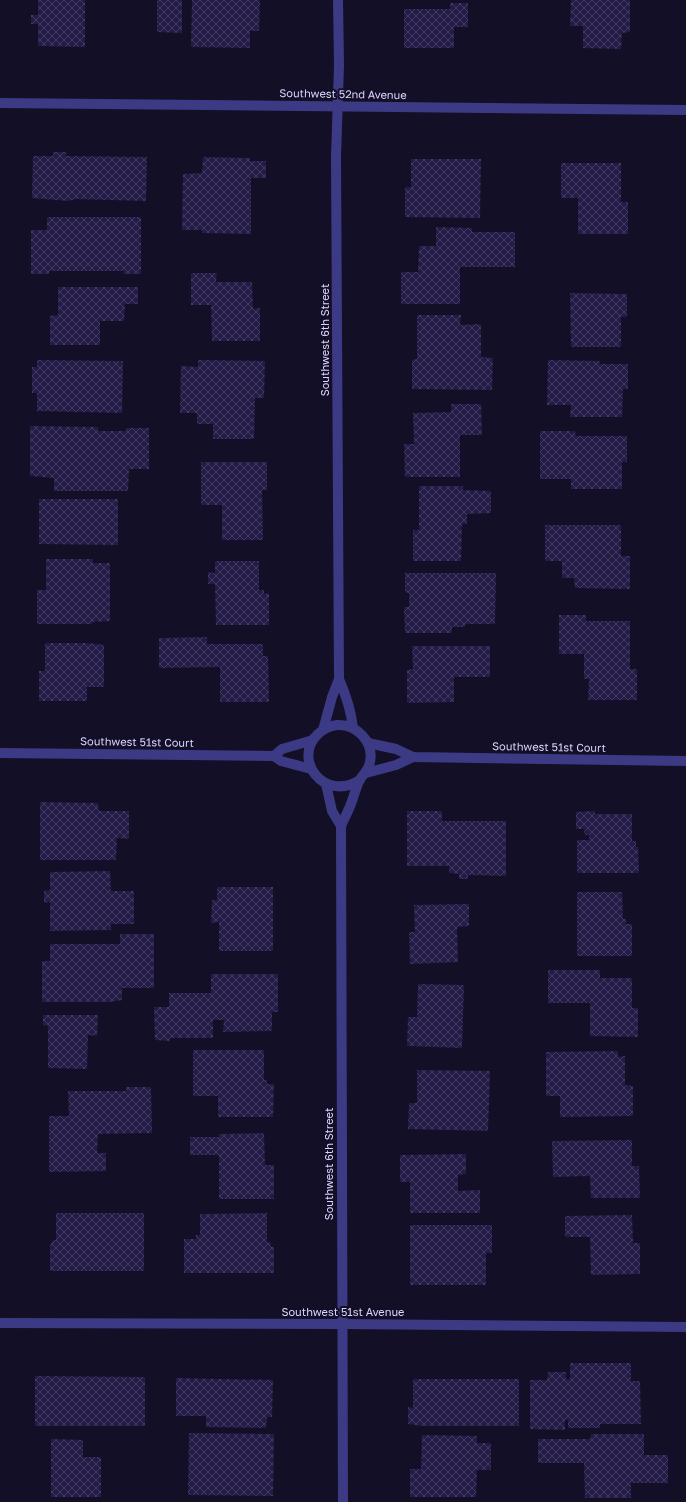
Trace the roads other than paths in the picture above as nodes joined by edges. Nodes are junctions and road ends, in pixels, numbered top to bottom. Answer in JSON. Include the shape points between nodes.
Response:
{"nodes":[{"id":1,"x":338,"y":0,"type":"edge"},
{"id":2,"x":0,"y":103,"type":"edge"},
{"id":3,"x":338,"y":106,"type":"junction"},
{"id":4,"x":686,"y":110,"type":"edge"},
{"id":5,"x":339,"y":680,"type":"junction"},
{"id":6,"x":353,"y":728,"type":"junction"},
{"id":7,"x":323,"y":730,"type":"junction"},
{"id":8,"x":313,"y":740,"type":"junction"},
{"id":9,"x":368,"y":743,"type":"junction"},
{"id":10,"x":0,"y":753,"type":"edge"},
{"id":11,"x":274,"y":756,"type":"junction"},
{"id":12,"x":413,"y":757,"type":"junction"},
{"id":13,"x":686,"y":760,"type":"edge"},
{"id":14,"x":311,"y":769,"type":"junction"},
{"id":15,"x":363,"y":776,"type":"junction"},
{"id":16,"x":326,"y":784,"type":"junction"},
{"id":17,"x":341,"y":826,"type":"junction"},
{"id":18,"x":0,"y":1323,"type":"edge"},
{"id":19,"x":342,"y":1324,"type":"junction"},
{"id":20,"x":686,"y":1327,"type":"edge"},
{"id":21,"x":343,"y":1502,"type":"edge"}],
"edges":[{"from":1,"to":3,"type":"street","name":"Southwest 6th Street"},
{"from":2,"to":3,"type":"street","name":"Southwest 52nd Avenue"},
{"from":3,"to":4,"type":"street","name":"Southwest 52nd Avenue"},
{"from":3,"to":5,"type":"street","name":"Southwest 6th Street","via":[[336,165]]},
{"from":5,"to":6,"type":"street","name":"Southwest 6th Street","via":[[352,714]]},
{"from":5,"to":7,"type":"street","name":"Southwest 6th Street"},
{"from":6,"to":7,"type":"street","via":[[343,725]]},
{"from":6,"to":9,"type":"street","via":[[362,734]]},
{"from":7,"to":8,"type":"street"},
{"from":8,"to":11,"type":"street","via":[[282,749]]},
{"from":8,"to":14,"type":"street","via":[[308,758]]},
{"from":9,"to":12,"type":"street","name":"Southwest 51st Court","via":[[396,749]]},
{"from":9,"to":15,"type":"street","via":[[370,763]]},
{"from":10,"to":11,"type":"street","name":"Southwest 51st Court"},
{"from":11,"to":14,"type":"street","name":"Southwest 51st Court","via":[[281,761]]},
{"from":12,"to":13,"type":"street","name":"Southwest 51st Court"},
{"from":12,"to":15,"type":"street","name":"Southwest 51st Court"},
{"from":14,"to":16,"type":"street","via":[[315,776]]},
{"from":15,"to":16,"type":"street","via":[[351,785],[342,787]]},
{"from":15,"to":17,"type":"street","name":"Southwest 6th Street"},
{"from":16,"to":17,"type":"street","name":"Southwest 6th Street","via":[[332,811]]},
{"from":17,"to":19,"type":"street","name":"Southwest 6th Street"},
{"from":18,"to":19,"type":"street","name":"Southwest 51st Avenue"},
{"from":19,"to":20,"type":"street","name":"Southwest 51st Avenue"},
{"from":19,"to":21,"type":"street","name":"Southwest 6th Street"}]}
